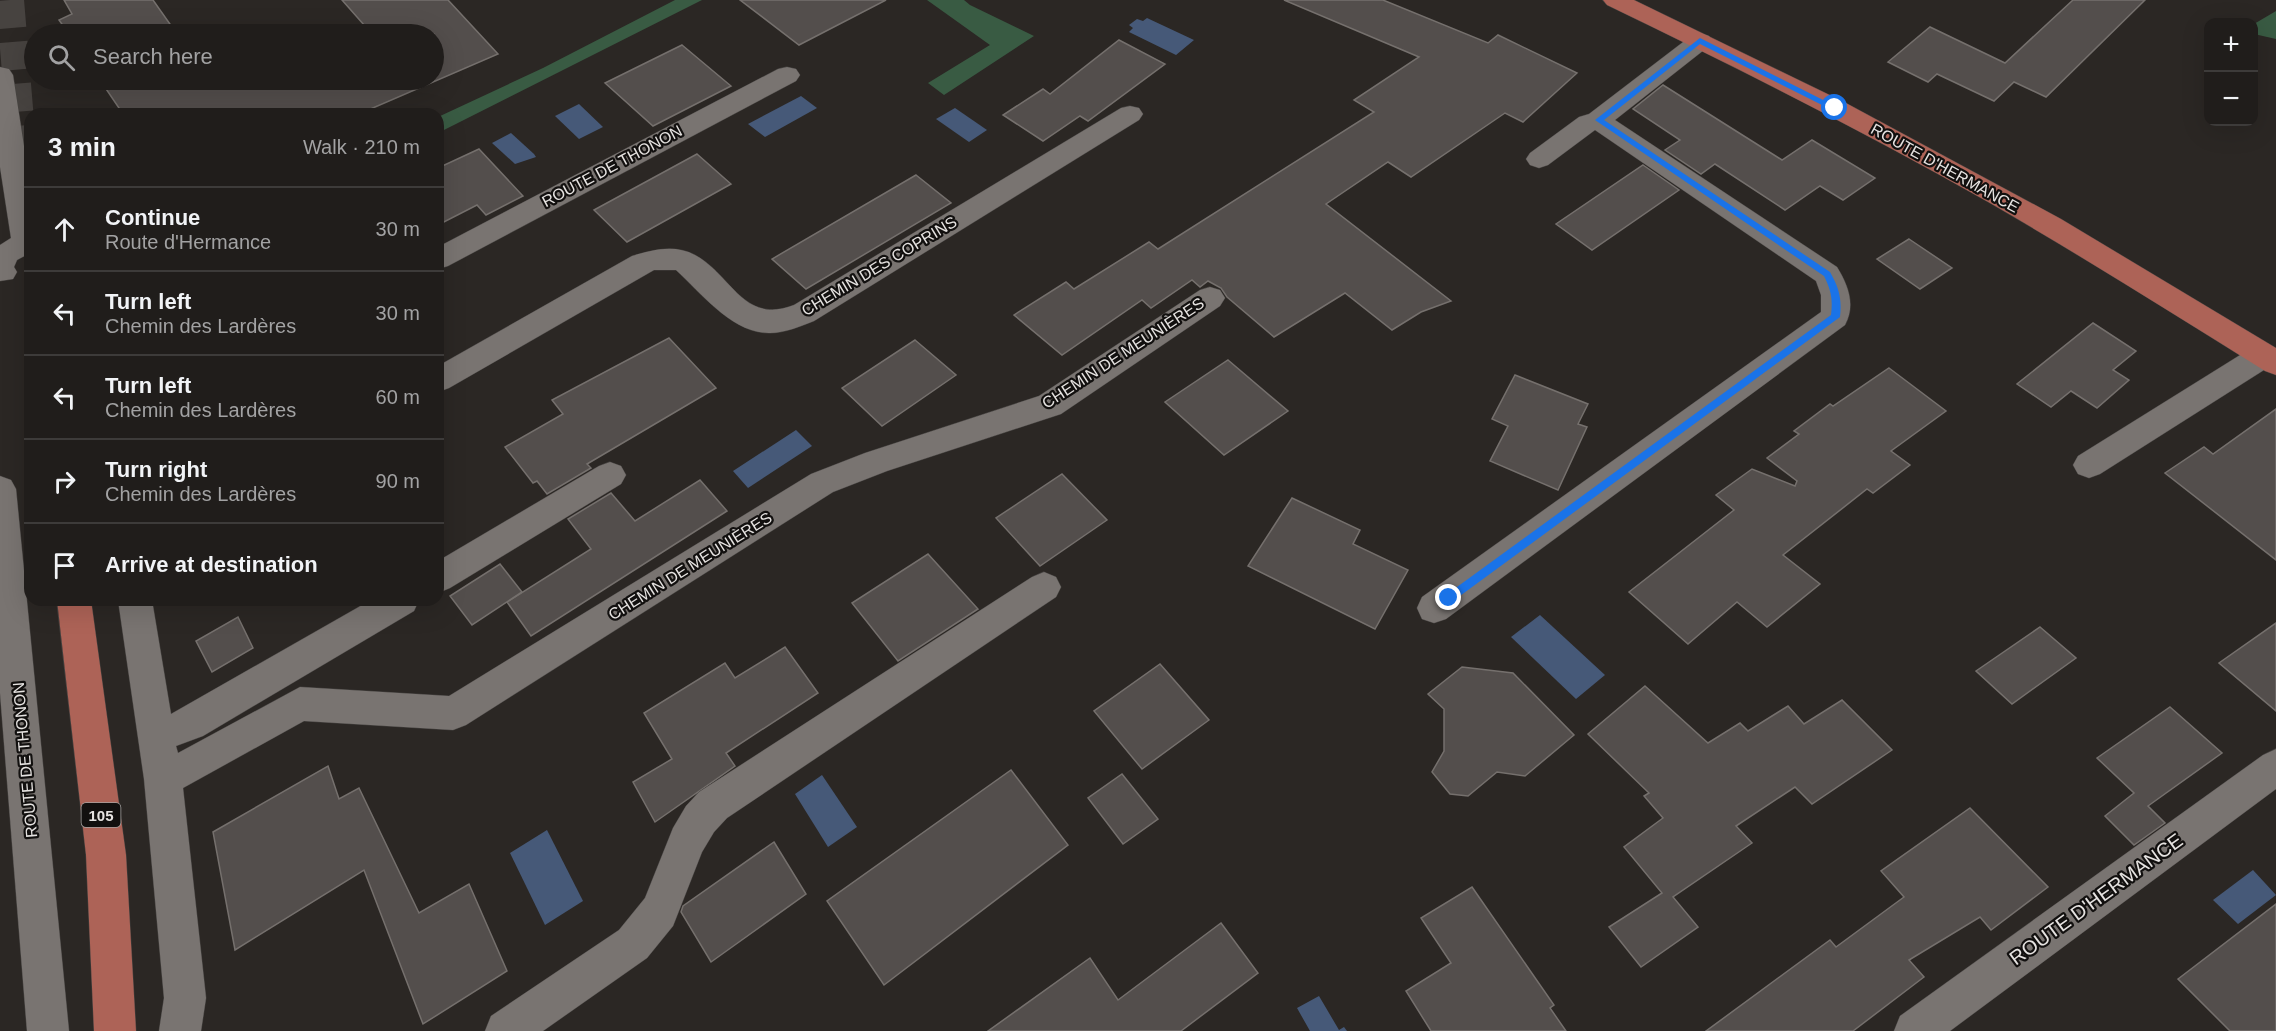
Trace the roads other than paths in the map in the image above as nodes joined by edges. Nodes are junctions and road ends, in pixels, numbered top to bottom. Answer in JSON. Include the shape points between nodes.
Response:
{"nodes":[{"id":1,"x":1615,"y":0,"type":"edge"},
{"id":2,"x":1700,"y":41,"type":"junction"},
{"id":3,"x":0,"y":75,"type":"edge"},
{"id":4,"x":787,"y":75,"type":"dead end"},
{"id":5,"x":1130,"y":114,"type":"dead end"},
{"id":6,"x":1598,"y":120,"type":"junction"},
{"id":7,"x":1539,"y":159,"type":"dead end"},
{"id":8,"x":24,"y":220,"type":"edge"},
{"id":9,"x":24,"y":243,"type":"edge"},
{"id":10,"x":444,"y":256,"type":"edge"},
{"id":11,"x":7,"y":268,"type":"edge"},
{"id":12,"x":1210,"y":297,"type":"dead end"},
{"id":13,"x":2270,"y":359,"type":"edge"},
{"id":14,"x":444,"y":377,"type":"edge"},
{"id":15,"x":2089,"y":465,"type":"dead end"},
{"id":16,"x":610,"y":475,"type":"dead end"},
{"id":17,"x":0,"y":489,"type":"edge"},
{"id":18,"x":444,"y":574,"type":"edge"},
{"id":19,"x":1044,"y":587,"type":"dead end"},
{"id":20,"x":75,"y":606,"type":"edge"},
{"id":21,"x":136,"y":606,"type":"edge"},
{"id":22,"x":392,"y":606,"type":"edge"},
{"id":23,"x":1434,"y":608,"type":"dead end"},
{"id":24,"x":157,"y":736,"type":"junction"},
{"id":25,"x":2276,"y":767,"type":"edge"},
{"id":26,"x":163,"y":779,"type":"junction"},
{"id":27,"x":48,"y":1031,"type":"edge"},
{"id":28,"x":115,"y":1031,"type":"edge"},
{"id":29,"x":180,"y":1031,"type":"edge"},
{"id":30,"x":506,"y":1031,"type":"edge"},
{"id":31,"x":1915,"y":1031,"type":"edge"}],
"edges":[{"from":1,"to":2,"type":"main road","name":"ROUTE D'HERMANCE"},
{"from":2,"to":6,"type":"street"},
{"from":2,"to":13,"type":"main road","name":"ROUTE D'HERMANCE","via":[[1927,157],[2051,226]]},
{"from":3,"to":8,"type":"street"},
{"from":4,"to":10,"type":"street","name":"ROUTE DE THONON"},
{"from":5,"to":14,"type":"street","name":"CHEMIN DES COPRINS","via":[[787,320],[766,322],[747,318],[686,263],[661,258],[642,263]]},
{"from":6,"to":7,"type":"street","via":[[1588,123]]},
{"from":6,"to":23,"type":"street","via":[[1827,274],[1838,301],[1835,317]]},
{"from":9,"to":11,"type":"street","via":[[14,248]]},
{"from":12,"to":26,"type":"street","name":"CHEMIN DE MEUNIÈRES","via":[[1050,405],[822,483],[453,713],[300,704]]},
{"from":13,"to":15,"type":"street","name":"ROUTE D'HERMANCE"},
{"from":16,"to":18,"type":"street"},
{"from":17,"to":27,"type":"street","name":"ROUTE DE THONON"},
{"from":19,"to":30,"type":"street","via":[[713,805],[687,841],[659,912],[633,944]]},
{"from":20,"to":28,"type":"main road","number":"105","via":[[106,855]]},
{"from":21,"to":24,"type":"street"},
{"from":22,"to":24,"type":"street","via":[[190,724]]},
{"from":24,"to":26,"type":"street"},
{"from":25,"to":31,"type":"street","name":"ROUTE D'HERMANCE"},
{"from":26,"to":29,"type":"street","via":[[185,998]]}]}
